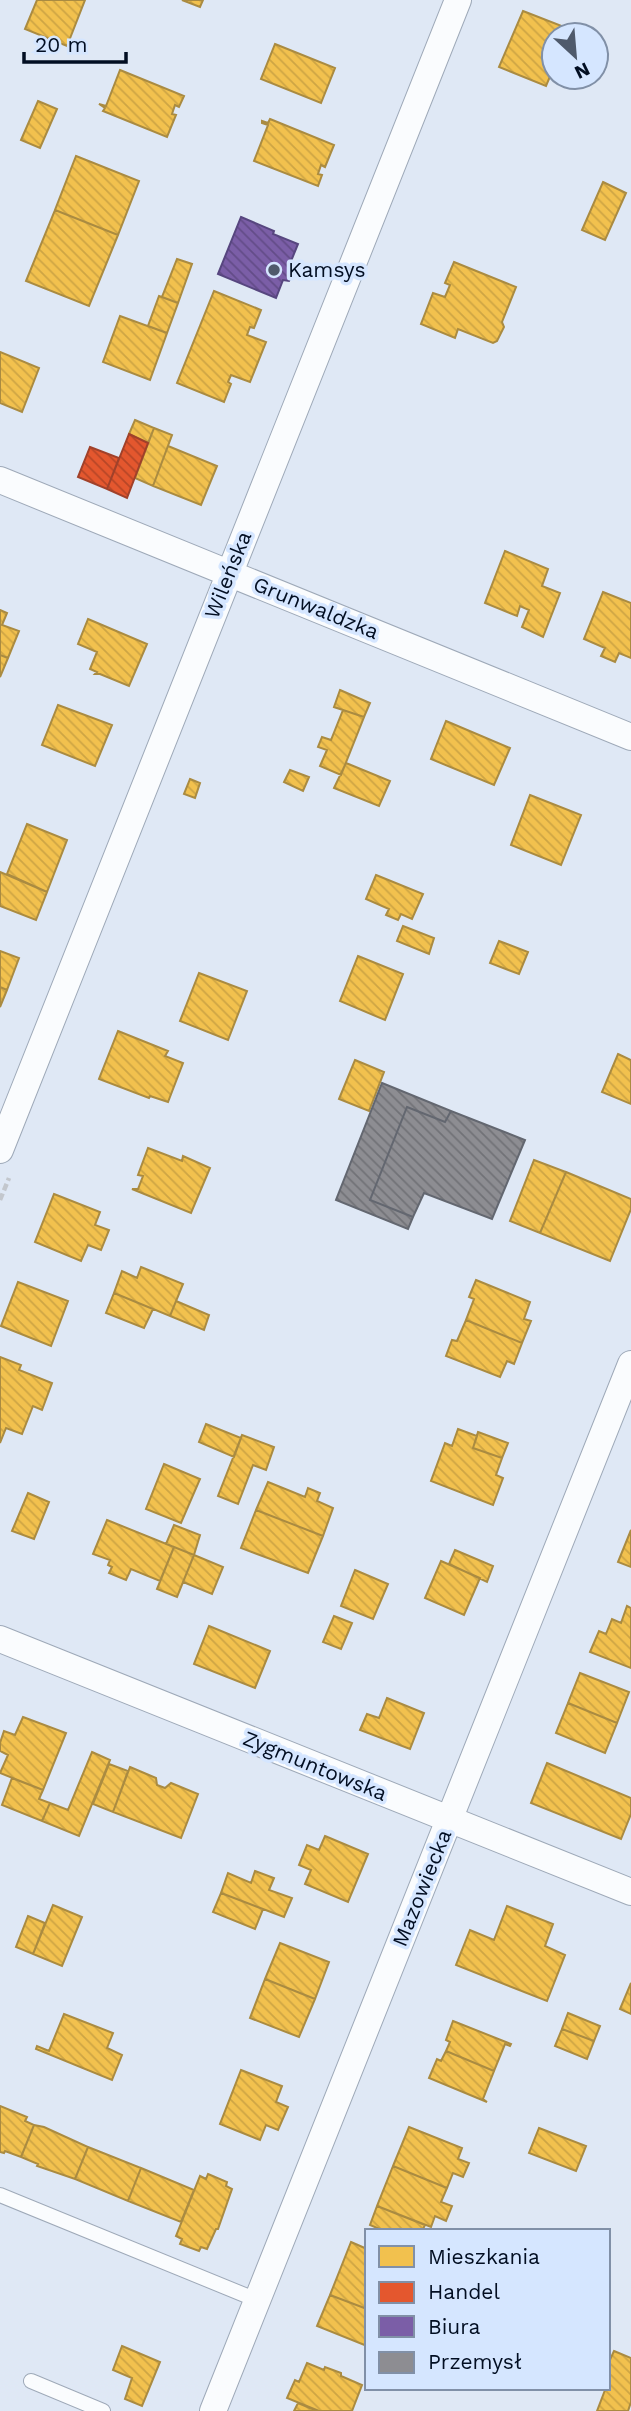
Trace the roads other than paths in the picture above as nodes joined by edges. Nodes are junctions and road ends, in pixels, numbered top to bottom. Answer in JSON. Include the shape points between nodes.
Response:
{"nodes":[{"id":1,"x":458,"y":0,"type":"edge"},
{"id":2,"x":0,"y":480,"type":"edge"},
{"id":3,"x":229,"y":572,"type":"junction"},
{"id":4,"x":631,"y":737,"type":"edge"},
{"id":5,"x":0,"y":1150,"type":"edge"},
{"id":6,"x":631,"y":1364,"type":"edge"},
{"id":7,"x":0,"y":1639,"type":"edge"},
{"id":8,"x":449,"y":1820,"type":"junction"},
{"id":9,"x":631,"y":1892,"type":"edge"},
{"id":10,"x":0,"y":2195,"type":"edge"},
{"id":11,"x":257,"y":2300,"type":"junction"},
{"id":12,"x":31,"y":2381,"type":"dead end"},
{"id":13,"x":103,"y":2411,"type":"edge"},
{"id":14,"x":213,"y":2411,"type":"edge"}],
"edges":[{"from":1,"to":3,"type":"street","name":"Wileńska"},
{"from":2,"to":3,"type":"street","name":"Grunwaldzka"},
{"from":3,"to":4,"type":"street","name":"Grunwaldzka"},
{"from":3,"to":5,"type":"street","name":"Wileńska"},
{"from":6,"to":8,"type":"street","name":"Mazowiecka"},
{"from":7,"to":8,"type":"street","name":"Zygmuntowska"},
{"from":8,"to":9,"type":"street","name":"Zygmuntowska"},
{"from":8,"to":11,"type":"street","name":"Mazowiecka"},
{"from":10,"to":11,"type":"lane"},
{"from":11,"to":14,"type":"street","name":"Mazowiecka"},
{"from":12,"to":13,"type":"lane"}]}
